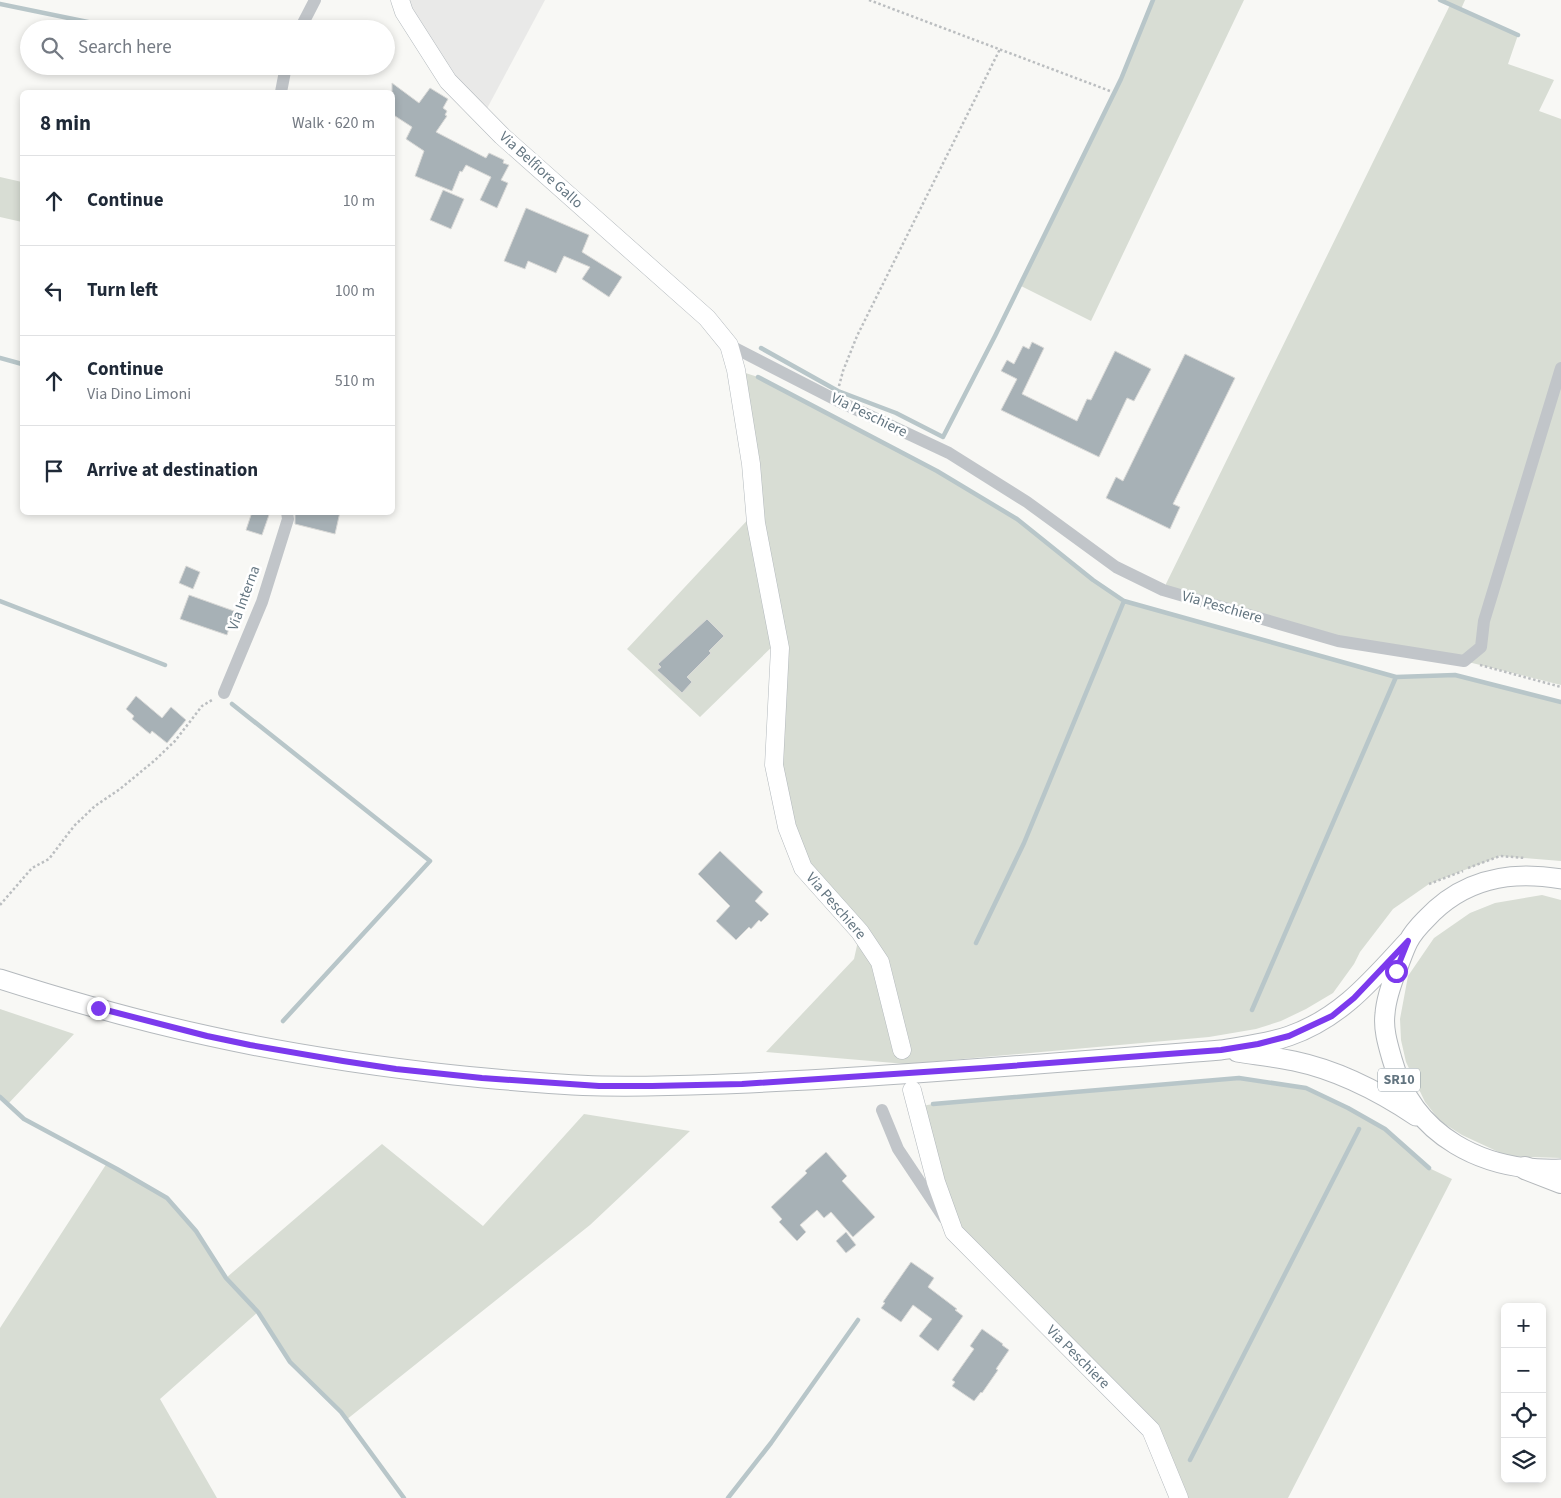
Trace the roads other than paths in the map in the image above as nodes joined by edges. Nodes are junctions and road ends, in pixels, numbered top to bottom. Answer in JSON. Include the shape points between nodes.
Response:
{"nodes":[{"id":1,"x":315,"y":0,"type":"edge"},
{"id":2,"x":400,"y":0,"type":"edge"},
{"id":3,"x":305,"y":20,"type":"edge"},
{"id":4,"x":284,"y":75,"type":"edge"},
{"id":5,"x":281,"y":90,"type":"edge"},
{"id":6,"x":707,"y":318,"type":"joint"},
{"id":7,"x":729,"y":345,"type":"junction"},
{"id":8,"x":1561,"y":368,"type":"edge"},
{"id":9,"x":287,"y":515,"type":"edge"},
{"id":10,"x":224,"y":693,"type":"road end"},
{"id":11,"x":1561,"y":879,"type":"edge"},
{"id":12,"x":1408,"y":941,"type":"junction"},
{"id":13,"x":0,"y":979,"type":"edge"},
{"id":14,"x":902,"y":1050,"type":"dead end"},
{"id":15,"x":1221,"y":1050,"type":"junction"},
{"id":16,"x":912,"y":1090,"type":"dead end"},
{"id":17,"x":882,"y":1110,"type":"dead end"},
{"id":18,"x":1429,"y":1125,"type":"junction"},
{"id":19,"x":1525,"y":1168,"type":"junction"},
{"id":20,"x":1561,"y":1169,"type":"edge"},
{"id":21,"x":1561,"y":1182,"type":"edge"},
{"id":22,"x":954,"y":1232,"type":"junction"},
{"id":23,"x":1179,"y":1498,"type":"edge"}],
"edges":[{"from":1,"to":3,"type":"street"},
{"from":2,"to":6,"type":"street","name":"Via Belfiore Gallo","via":[[404,12],[448,81],[502,136]]},
{"from":4,"to":5,"type":"street"},
{"from":6,"to":7,"type":"street","name":"Via Peschiere"},
{"from":7,"to":8,"type":"street","name":"Via Peschiere","via":[[949,453],[1027,502],[1116,567],[1163,590],[1338,641],[1464,661],[1481,647],[1484,621]]},
{"from":7,"to":14,"type":"street","name":"Via Peschiere","via":[[751,464],[756,523],[780,648],[774,765],[787,827],[803,868],[860,932],[880,962]]},
{"from":9,"to":10,"type":"street","name":"Via Interna","via":[[262,602]]},
{"from":11,"to":12,"type":"main road","number":"SR10","via":[[1511,875],[1483,881],[1443,903]]},
{"from":12,"to":15,"type":"main road","number":"SR10","via":[[1354,998],[1332,1016],[1289,1036]]},
{"from":12,"to":18,"type":"main road","number":"SR10","via":[[1388,996],[1384,1016],[1386,1034],[1401,1084]]},
{"from":13,"to":15,"type":"main road","number":"SR10","via":[[207,1036],[324,1058],[474,1077],[599,1086],[742,1084]]},
{"from":15,"to":18,"type":"main road","number":"SR10","via":[[1294,1061],[1335,1074],[1394,1101]]},
{"from":16,"to":22,"type":"street","name":"Via Peschiere","via":[[936,1182]]},
{"from":17,"to":22,"type":"street","name":"Via Peschiere","via":[[898,1149]]},
{"from":18,"to":19,"type":"main road","number":"SR10","via":[[1476,1156]]},
{"from":19,"to":20,"type":"main road","number":"SR10"},
{"from":19,"to":21,"type":"highway"},
{"from":22,"to":23,"type":"street","name":"Via Peschiere","via":[[1151,1430]]}]}
